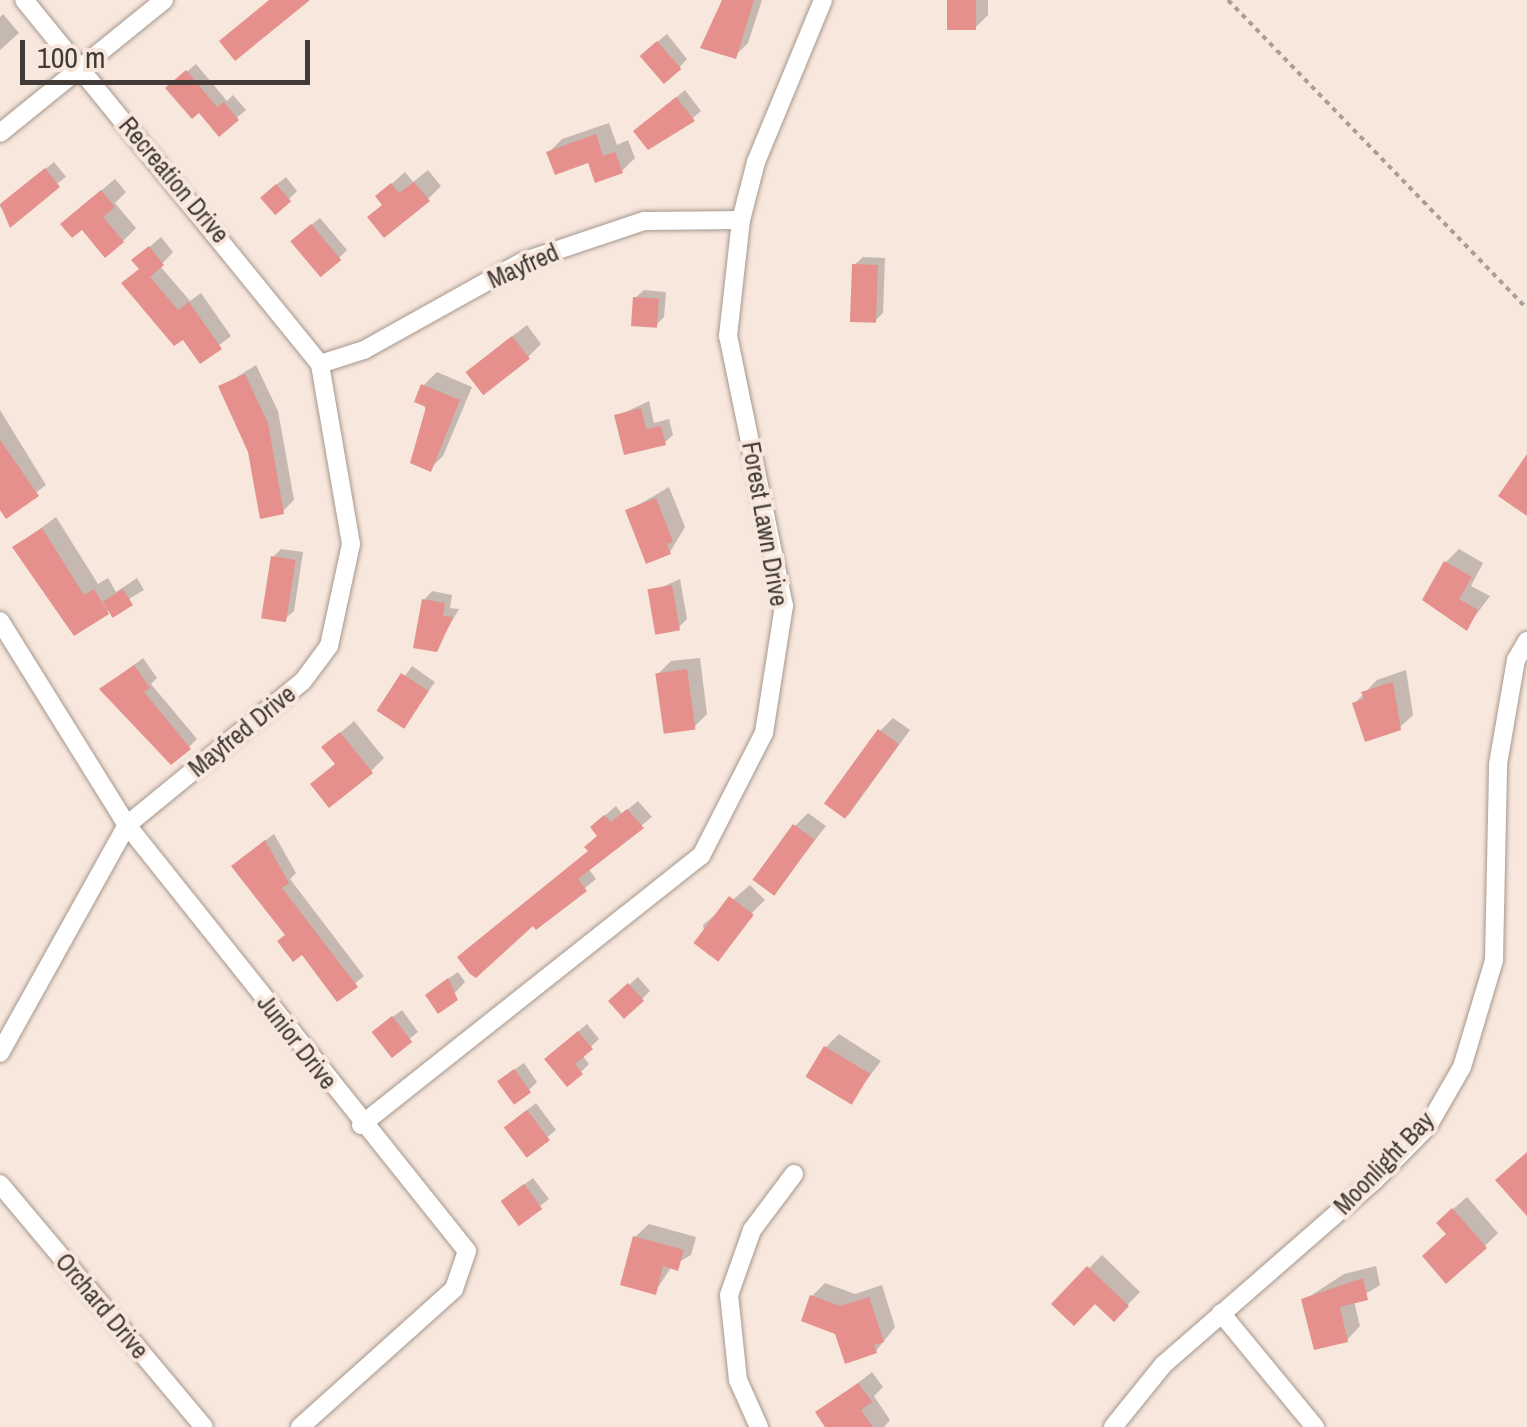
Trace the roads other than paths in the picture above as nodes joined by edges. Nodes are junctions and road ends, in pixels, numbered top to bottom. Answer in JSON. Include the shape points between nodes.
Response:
{"nodes":[{"id":1,"x":24,"y":0,"type":"edge"},
{"id":2,"x":164,"y":0,"type":"edge"},
{"id":3,"x":823,"y":0,"type":"edge"},
{"id":4,"x":81,"y":69,"type":"junction"},
{"id":5,"x":0,"y":133,"type":"edge"},
{"id":6,"x":741,"y":220,"type":"junction"},
{"id":7,"x":320,"y":364,"type":"junction"},
{"id":8,"x":0,"y":621,"type":"edge"},
{"id":9,"x":1527,"y":641,"type":"edge"},
{"id":10,"x":127,"y":825,"type":"junction"},
{"id":11,"x":0,"y":1053,"type":"edge"},
{"id":12,"x":361,"y":1125,"type":"junction"},
{"id":13,"x":794,"y":1174,"type":"dead end"},
{"id":14,"x":0,"y":1184,"type":"edge"},
{"id":15,"x":1220,"y":1314,"type":"junction"},
{"id":16,"x":204,"y":1427,"type":"edge"},
{"id":17,"x":300,"y":1427,"type":"edge"},
{"id":18,"x":759,"y":1427,"type":"edge"},
{"id":19,"x":1113,"y":1427,"type":"edge"},
{"id":20,"x":1315,"y":1427,"type":"edge"}],
"edges":[{"from":1,"to":4,"type":"street","name":"Recreation Drive"},
{"from":2,"to":4,"type":"street"},
{"from":3,"to":6,"type":"street","name":"Forest Lawn Drive","via":[[756,162]]},
{"from":4,"to":5,"type":"street"},
{"from":4,"to":7,"type":"street","name":"Recreation Drive"},
{"from":6,"to":7,"type":"street","name":"Mayfred","via":[[644,221],[522,262],[364,350]]},
{"from":6,"to":12,"type":"street","name":"Forest Lawn Drive","via":[[728,336],[784,606],[764,734],[701,856]]},
{"from":7,"to":10,"type":"street","name":"Mayfred Drive","via":[[351,544],[328,646],[304,681]]},
{"from":8,"to":10,"type":"street","name":"Junior Drive"},
{"from":9,"to":15,"type":"street","name":"Moonlight Bay","via":[[1516,660],[1498,764],[1494,960],[1462,1067],[1428,1126]]},
{"from":10,"to":11,"type":"street","name":"Mayfred Drive"},
{"from":10,"to":12,"type":"street","name":"Junior Drive"},
{"from":12,"to":17,"type":"street","name":"Junior Drive","via":[[467,1250],[454,1290]]},
{"from":13,"to":18,"type":"street","via":[[752,1230],[729,1295],[738,1380]]},
{"from":14,"to":16,"type":"street","name":"Orchard Drive"},
{"from":15,"to":19,"type":"street","name":"Moonlight Bay","via":[[1163,1366]]},
{"from":15,"to":20,"type":"street"}]}
